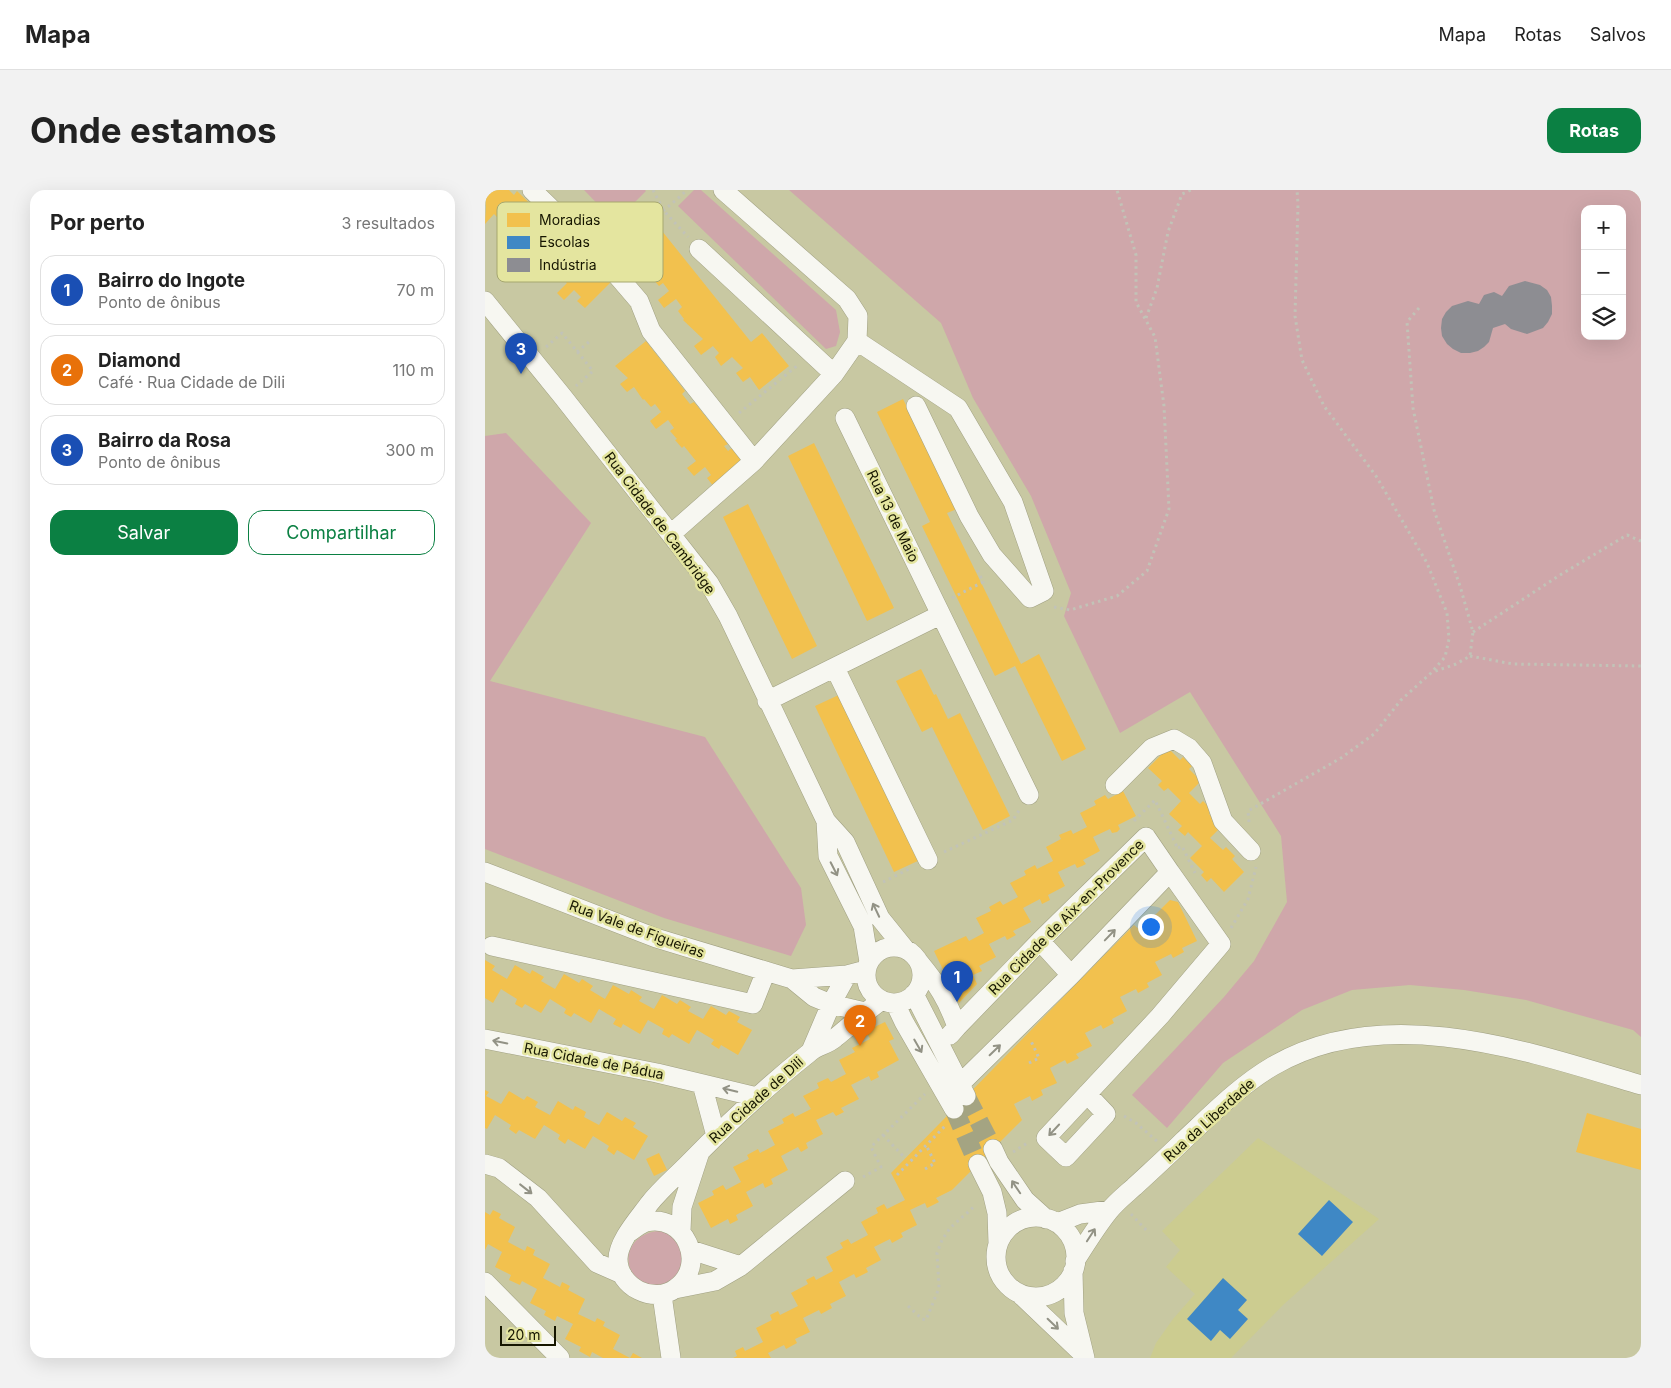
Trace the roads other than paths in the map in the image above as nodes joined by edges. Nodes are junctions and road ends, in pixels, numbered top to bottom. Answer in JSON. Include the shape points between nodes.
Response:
{"nodes":[{"id":1,"x":532,"y":190,"type":"edge"},
{"id":2,"x":723,"y":190,"type":"edge"},
{"id":3,"x":544,"y":202,"type":"edge"},
{"id":4,"x":699,"y":249,"type":"road end"},
{"id":5,"x":623,"y":282,"type":"edge"},
{"id":6,"x":485,"y":301,"type":"edge"},
{"id":7,"x":857,"y":342,"type":"junction"},
{"id":8,"x":834,"y":374,"type":"junction"},
{"id":9,"x":916,"y":406,"type":"dead end"},
{"id":10,"x":845,"y":418,"type":"dead end"},
{"id":11,"x":754,"y":462,"type":"junction"},
{"id":12,"x":671,"y":534,"type":"junction"},
{"id":13,"x":940,"y":615,"type":"junction"},
{"id":14,"x":835,"y":668,"type":"junction"},
{"id":15,"x":767,"y":701,"type":"junction"},
{"id":16,"x":1115,"y":785,"type":"dead end"},
{"id":17,"x":1029,"y":795,"type":"road end"},
{"id":18,"x":826,"y":821,"type":"junction"},
{"id":19,"x":1251,"y":851,"type":"road end"},
{"id":20,"x":928,"y":860,"type":"road end"},
{"id":21,"x":485,"y":872,"type":"edge"},
{"id":22,"x":1170,"y":872,"type":"junction"},
{"id":23,"x":1040,"y":941,"type":"junction"},
{"id":24,"x":492,"y":946,"type":"dead end"},
{"id":25,"x":905,"y":949,"type":"junction"},
{"id":26,"x":919,"y":962,"type":"junction"},
{"id":27,"x":868,"y":966,"type":"junction"},
{"id":28,"x":766,"y":971,"type":"junction"},
{"id":29,"x":847,"y":975,"type":"junction"},
{"id":30,"x":1071,"y":975,"type":"junction"},
{"id":31,"x":792,"y":979,"type":"junction"},
{"id":32,"x":914,"y":994,"type":"junction"},
{"id":33,"x":889,"y":1001,"type":"junction"},
{"id":34,"x":831,"y":1004,"type":"junction"},
{"id":35,"x":865,"y":1012,"type":"junction"},
{"id":36,"x":957,"y":1027,"type":"junction"},
{"id":37,"x":485,"y":1039,"type":"edge"},
{"id":38,"x":941,"y":1046,"type":"junction"},
{"id":39,"x":811,"y":1051,"type":"junction"},
{"id":40,"x":702,"y":1084,"type":"junction"},
{"id":41,"x":1641,"y":1085,"type":"edge"},
{"id":42,"x":1087,"y":1094,"type":"junction"},
{"id":43,"x":960,"y":1096,"type":"junction"},
{"id":44,"x":757,"y":1097,"type":"junction"},
{"id":45,"x":716,"y":1136,"type":"junction"},
{"id":46,"x":701,"y":1150,"type":"junction"},
{"id":47,"x":996,"y":1155,"type":"tunnel mouth"},
{"id":48,"x":485,"y":1164,"type":"edge"},
{"id":49,"x":978,"y":1164,"type":"tunnel mouth"},
{"id":50,"x":845,"y":1181,"type":"dead end"},
{"id":51,"x":1114,"y":1206,"type":"junction"},
{"id":52,"x":1051,"y":1221,"type":"junction"},
{"id":53,"x":681,"y":1231,"type":"junction"},
{"id":54,"x":629,"y":1232,"type":"junction"},
{"id":55,"x":998,"y":1243,"type":"junction"},
{"id":56,"x":691,"y":1250,"type":"junction"},
{"id":57,"x":741,"y":1266,"type":"junction"},
{"id":58,"x":1074,"y":1266,"type":"junction"},
{"id":59,"x":622,"y":1274,"type":"junction"},
{"id":60,"x":485,"y":1282,"type":"edge"},
{"id":61,"x":668,"y":1292,"type":"junction"},
{"id":62,"x":1021,"y":1295,"type":"junction"},
{"id":63,"x":1084,"y":1356,"type":"edge"},
{"id":64,"x":560,"y":1358,"type":"edge"},
{"id":65,"x":671,"y":1358,"type":"edge"}],
"edges":[{"from":1,"to":3,"type":"street"},
{"from":2,"to":7,"type":"street","via":[[847,298],[858,316]]},
{"from":4,"to":8,"type":"street"},
{"from":5,"to":11,"type":"street","via":[[639,301],[651,331]]},
{"from":6,"to":12,"type":"street","name":"Rua Cidade de Cambridge"},
{"from":7,"to":8,"type":"street"},
{"from":7,"to":9,"type":"street","via":[[958,408],[1013,502],[1044,591],[1030,598],[992,555],[969,516]]},
{"from":8,"to":11,"type":"street"},
{"from":10,"to":13,"type":"street","name":"Rua 13 de Maio"},
{"from":11,"to":12,"type":"street"},
{"from":12,"to":15,"type":"street","name":"Rua Cidade de Cambridge","via":[[709,583],[728,616]]},
{"from":13,"to":14,"type":"street"},
{"from":13,"to":17,"type":"street","name":"Rua 13 de Maio"},
{"from":14,"to":15,"type":"street"},
{"from":14,"to":20,"type":"street"},
{"from":15,"to":18,"type":"street","name":"Rua Cidade de Cambridge"},
{"from":16,"to":19,"type":"street","via":[[1152,748],[1174,739],[1189,748],[1202,763],[1223,820]]},
{"from":25,"to":18,"type":"street","name":"Rua Cidade de Cambridge","one_way":true,"via":[[880,918],[845,842]]},
{"from":18,"to":27,"type":"street","name":"Rua Cidade de Cambridge","one_way":true,"via":[[827,856],[863,926]]},
{"from":21,"to":28,"type":"street","name":"Rua Vale de Figueiras","via":[[656,938]]},
{"from":22,"to":23,"type":"street","name":"Rua Cidade de Aix-en-Provence","via":[[1146,837]]},
{"from":30,"to":22,"type":"street","one_way":true},
{"from":22,"to":42,"type":"street","via":[[1221,944]]},
{"from":23,"to":30,"type":"street"},
{"from":23,"to":36,"type":"street","name":"Rua Cidade de Aix-en-Provence"},
{"from":24,"to":28,"type":"street","via":[[753,1004]]},
{"from":25,"to":26,"type":"street","name":"Rua Cidade de Cambridge"},
{"from":25,"to":27,"type":"street","via":[[889,947],[874,955]]},
{"from":26,"to":32,"type":"street","via":[[921,978]]},
{"from":26,"to":36,"type":"street","name":"Rua Cidade de Cambridge","via":[[945,998]]},
{"from":27,"to":29,"type":"street","name":"Rua Vale de Figueiras"},
{"from":27,"to":33,"type":"street","name":"Rua Cidade de Cambridge","via":[[866,979],[869,988],[875,995]]},
{"from":28,"to":31,"type":"street","name":"Rua Vale de Figueiras"},
{"from":29,"to":31,"type":"street","name":"Rua Vale de Figueiras"},
{"from":29,"to":34,"type":"street","name":"Rua Cidade de Dili"},
{"from":43,"to":30,"type":"street","one_way":true},
{"from":31,"to":34,"type":"street","name":"Rua Vale de Figueiras"},
{"from":32,"to":33,"type":"street","via":[[902,1001]]},
{"from":32,"to":38,"type":"street"},
{"from":33,"to":35,"type":"street","name":"Rua Cidade de Dili"},
{"from":33,"to":43,"type":"street","name":"Rua Cidade de Cambridge","one_way":true,"via":[[938,1082]]},
{"from":34,"to":35,"type":"street","name":"Rua Vale de Figueiras"},
{"from":34,"to":39,"type":"street","name":"Rua Cidade de Dili"},
{"from":35,"to":39,"type":"street","name":"Rua Cidade de Dili","via":[[833,1040]]},
{"from":36,"to":38,"type":"street","name":"Rua Cidade de Aix-en-Provence"},
{"from":40,"to":37,"type":"street","name":"Rua Cidade de Pádua","one_way":true},
{"from":38,"to":43,"type":"street"},
{"from":39,"to":44,"type":"street","name":"Rua Cidade de Dili"},
{"from":44,"to":40,"type":"street","name":"Rua Cidade de Pádua","one_way":true},
{"from":40,"to":45,"type":"street"},
{"from":41,"to":51,"type":"street","name":"Rua da Liberdade","via":[[1507,1048],[1451,1038],[1403,1034],[1352,1038],[1308,1049],[1273,1066],[1238,1090]]},
{"from":42,"to":42,"type":"street","one_way":true,"via":[[1046,1138],[1066,1157],[1106,1114]]},
{"from":44,"to":45,"type":"street","name":"Rua Cidade de Dili"},
{"from":45,"to":46,"type":"street","name":"Rua Cidade de Dili"},
{"from":46,"to":53,"type":"street","name":"Rua Cidade de Dili","via":[[681,1207]]},
{"from":46,"to":54,"type":"street","name":"Rua Cidade de Dili","via":[[651,1202]]},
{"from":52,"to":47,"type":"street","one_way":true,"via":[[1025,1200]]},
{"from":48,"to":59,"type":"street","one_way":true,"via":[[499,1168],[538,1198],[597,1263]]},
{"from":49,"to":55,"type":"street","via":[[992,1192],[997,1213]]},
{"from":50,"to":57,"type":"street"},
{"from":51,"to":52,"type":"street"},
{"from":58,"to":51,"type":"street","name":"Rua da Liberdade","one_way":true,"via":[[1092,1234]]},
{"from":52,"to":55,"type":"street","via":[[1026,1218],[1009,1227]]},
{"from":52,"to":58,"type":"street","via":[[1065,1230],[1071,1240],[1075,1250]]},
{"from":53,"to":54,"type":"street","via":[[664,1222],[646,1222]]},
{"from":53,"to":56,"type":"street"},
{"from":54,"to":59,"type":"street","via":[[621,1244],[618,1259]]},
{"from":55,"to":62,"type":"street","via":[[995,1255],[997,1268],[1002,1279]]},
{"from":56,"to":57,"type":"street"},
{"from":56,"to":61,"type":"street","via":[[691,1265],[686,1279]]},
{"from":57,"to":61,"type":"street","via":[[715,1281]]},
{"from":58,"to":62,"type":"street","via":[[1067,1282],[1057,1291],[1033,1298]]},
{"from":58,"to":63,"type":"street","via":[[1075,1312]]},
{"from":59,"to":61,"type":"street","via":[[631,1286],[645,1294]]},
{"from":60,"to":64,"type":"street"},
{"from":61,"to":65,"type":"street"},
{"from":62,"to":63,"type":"street","one_way":true}]}
